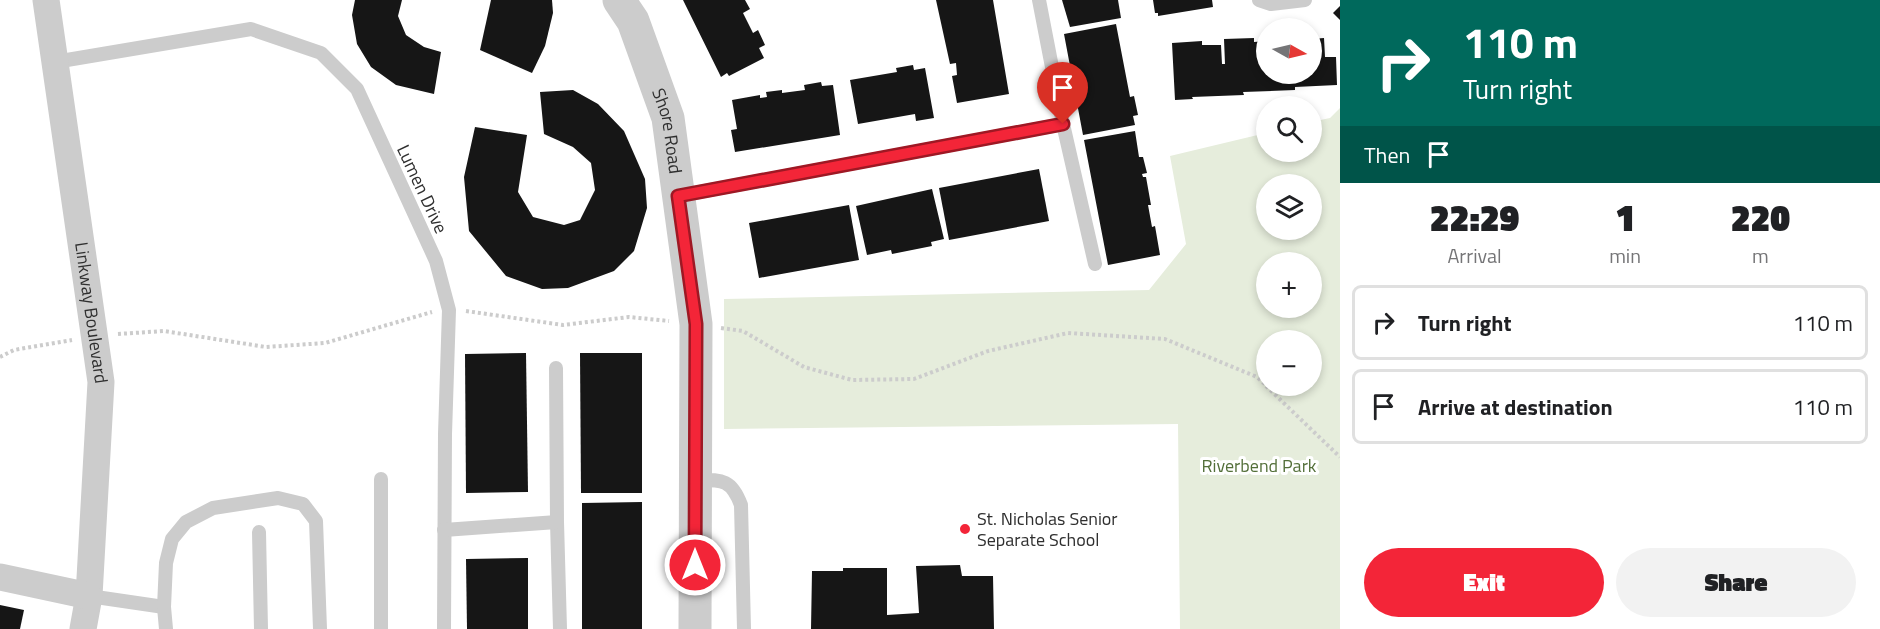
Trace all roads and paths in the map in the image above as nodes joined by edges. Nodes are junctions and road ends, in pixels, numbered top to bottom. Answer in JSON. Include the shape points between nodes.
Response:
{"nodes":[{"id":1,"x":46,"y":0,"type":"edge"},
{"id":2,"x":619,"y":0,"type":"edge"},
{"id":3,"x":1040,"y":0,"type":"edge"},
{"id":4,"x":1259,"y":0,"type":"edge"},
{"id":5,"x":1305,"y":0,"type":"edge"},
{"id":6,"x":56,"y":62,"type":"junction"},
{"id":7,"x":1063,"y":124,"type":"junction"},
{"id":8,"x":678,"y":196,"type":"junction"},
{"id":9,"x":1095,"y":264,"type":"dead end"},
{"id":10,"x":449,"y":310,"type":"junction"},
{"id":11,"x":696,"y":324,"type":"junction"},
{"id":12,"x":96,"y":336,"type":"junction"},
{"id":13,"x":0,"y":357,"type":"edge"},
{"id":14,"x":556,"y":368,"type":"dead end"},
{"id":15,"x":1256,"y":377,"type":"edge"},
{"id":16,"x":1277,"y":396,"type":"edge"},
{"id":17,"x":1340,"y":457,"type":"edge"},
{"id":18,"x":381,"y":479,"type":"dead end"},
{"id":19,"x":695,"y":480,"type":"junction"},
{"id":20,"x":557,"y":522,"type":"junction"},
{"id":21,"x":444,"y":530,"type":"junction"},
{"id":22,"x":259,"y":532,"type":"dead end"},
{"id":23,"x":0,"y":577,"type":"edge"},
{"id":24,"x":89,"y":596,"type":"junction"},
{"id":25,"x":164,"y":607,"type":"junction"},
{"id":26,"x":83,"y":629,"type":"edge"},
{"id":27,"x":166,"y":629,"type":"edge"},
{"id":28,"x":261,"y":629,"type":"edge"},
{"id":29,"x":320,"y":629,"type":"edge"},
{"id":30,"x":381,"y":629,"type":"edge"},
{"id":31,"x":444,"y":629,"type":"edge"},
{"id":32,"x":560,"y":629,"type":"edge"},
{"id":33,"x":695,"y":629,"type":"edge"},
{"id":34,"x":744,"y":629,"type":"edge"}],
"edges":[{"from":1,"to":6,"type":"street","name":"Linkway Boulevard"},
{"from":2,"to":8,"type":"street","name":"Shore Road","via":[[633,21],[668,118]]},
{"from":3,"to":7,"type":"lane"},
{"from":4,"to":5,"type":"lane","via":[[1271,4]]},
{"from":6,"to":10,"type":"lane","name":"Lumen Drive","via":[[251,29],[321,53],[357,89],[435,261]]},
{"from":6,"to":12,"type":"street","name":"Linkway Boulevard"},
{"from":7,"to":8,"type":"lane"},
{"from":7,"to":9,"type":"lane"},
{"from":8,"to":11,"type":"street","name":"Shore Road"},
{"from":10,"to":11,"type":"path","via":[[563,325],[629,317]]},
{"from":10,"to":12,"type":"path","via":[[314,344],[266,347],[165,331]]},
{"from":10,"to":21,"type":"lane","name":"Lumen Drive"},
{"from":11,"to":15,"type":"path","via":[[743,331],[804,367],[852,380],[914,379],[988,351],[1068,333],[1165,339]]},
{"from":11,"to":19,"type":"street","name":"Shore Road"},
{"from":12,"to":13,"type":"path","via":[[14,350]]},
{"from":12,"to":24,"type":"street","name":"Linkway Boulevard","via":[[101,382]]},
{"from":14,"to":20,"type":"lane"},
{"from":16,"to":17,"type":"path"},
{"from":18,"to":30,"type":"lane"},
{"from":19,"to":33,"type":"street","name":"Shore Road"},
{"from":19,"to":34,"type":"lane","via":[[722,480],[735,490],[741,505]]},
{"from":20,"to":21,"type":"lane"},
{"from":20,"to":32,"type":"lane"},
{"from":21,"to":31,"type":"lane","name":"Lumen Drive"},
{"from":22,"to":28,"type":"lane"},
{"from":23,"to":24,"type":"street"},
{"from":24,"to":25,"type":"lane"},
{"from":24,"to":26,"type":"street","name":"Linkway Boulevard"},
{"from":25,"to":27,"type":"lane"},
{"from":25,"to":29,"type":"lane","via":[[166,563],[172,539],[186,522],[213,508],[278,498],[303,504],[316,521]]}]}
